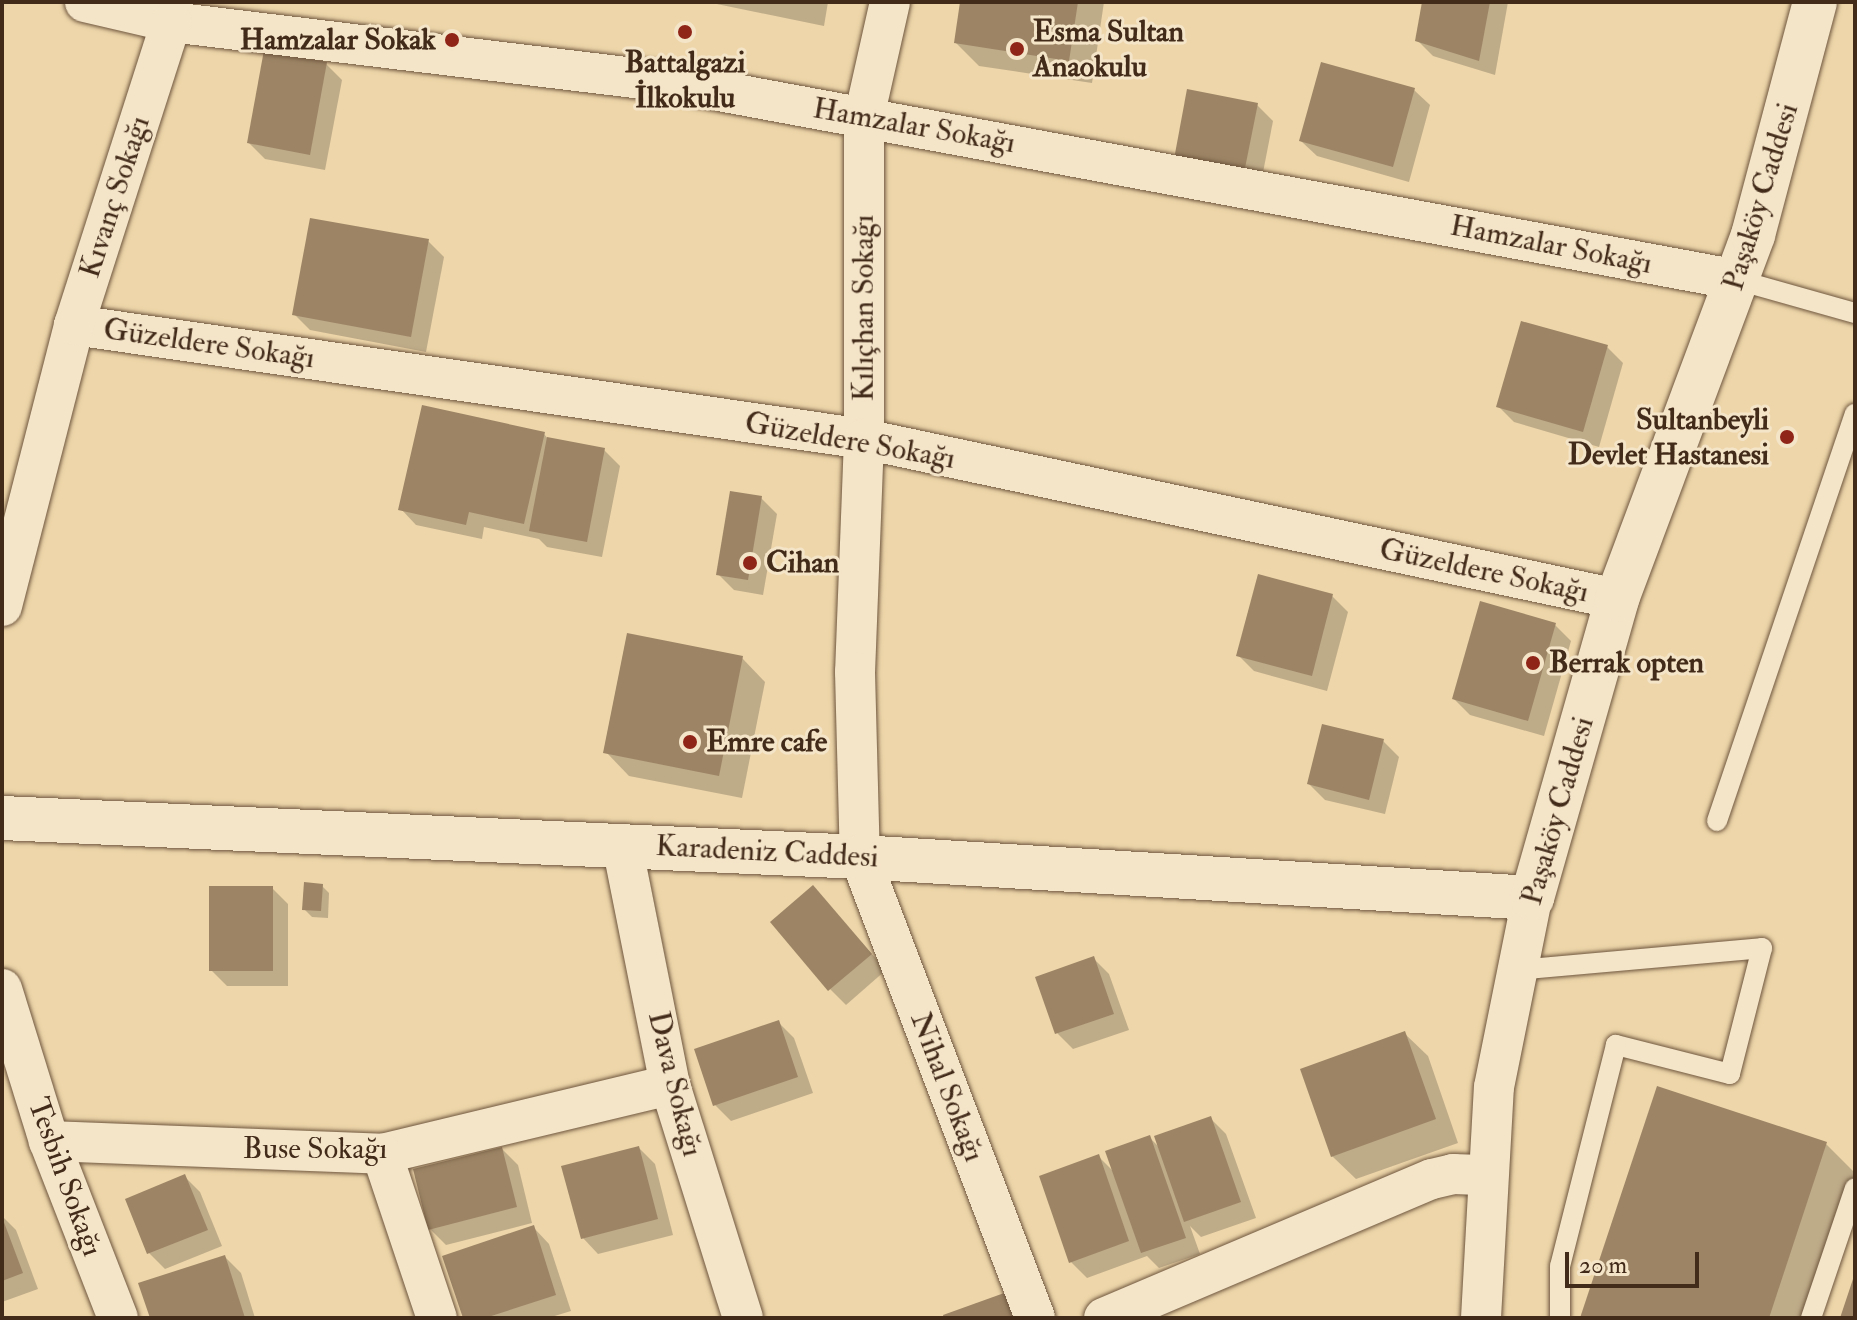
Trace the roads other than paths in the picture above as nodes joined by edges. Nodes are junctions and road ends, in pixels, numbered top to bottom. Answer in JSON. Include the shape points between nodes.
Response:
{"nodes":[{"id":1,"x":85,"y":2,"type":"edge"},
{"id":2,"x":890,"y":2,"type":"edge"},
{"id":3,"x":1815,"y":2,"type":"edge"},
{"id":4,"x":171,"y":22,"type":"junction"},
{"id":5,"x":864,"y":117,"type":"junction"},
{"id":6,"x":1738,"y":280,"type":"junction"},
{"id":7,"x":1855,"y":313,"type":"edge"},
{"id":8,"x":74,"y":325,"type":"junction"},
{"id":9,"x":1855,"y":414,"type":"edge"},
{"id":10,"x":864,"y":439,"type":"junction"},
{"id":11,"x":1617,"y":599,"type":"junction"},
{"id":12,"x":2,"y":606,"type":"edge"},
{"id":13,"x":2,"y":818,"type":"edge"},
{"id":14,"x":1717,"y":821,"type":"dead end"},
{"id":15,"x":622,"y":845,"type":"junction"},
{"id":16,"x":860,"y":857,"type":"junction"},
{"id":17,"x":1532,"y":898,"type":"junction"},
{"id":18,"x":1517,"y":970,"type":"junction"},
{"id":19,"x":2,"y":989,"type":"edge"},
{"id":20,"x":670,"y":1085,"type":"junction"},
{"id":21,"x":49,"y":1141,"type":"junction"},
{"id":22,"x":382,"y":1154,"type":"junction"},
{"id":23,"x":1488,"y":1175,"type":"junction"},
{"id":24,"x":1855,"y":1188,"type":"edge"},
{"id":25,"x":118,"y":1318,"type":"edge"},
{"id":26,"x":437,"y":1318,"type":"edge"},
{"id":27,"x":743,"y":1318,"type":"edge"},
{"id":28,"x":1035,"y":1318,"type":"edge"},
{"id":29,"x":1104,"y":1318,"type":"edge"},
{"id":30,"x":1481,"y":1318,"type":"edge"},
{"id":31,"x":1560,"y":1318,"type":"edge"},
{"id":32,"x":1811,"y":1318,"type":"edge"}],
"edges":[{"from":1,"to":4,"type":"street","name":"Hamzalar Sokağı"},
{"from":2,"to":5,"type":"street","name":"Kılıçhan Sokağı"},
{"from":3,"to":6,"type":"street","name":"Paşaköy Caddesi"},
{"from":4,"to":5,"type":"street","name":"Hamzalar Sokağı","via":[[676,83]]},
{"from":4,"to":8,"type":"street","name":"Kıvanç Sokağı"},
{"from":5,"to":6,"type":"street","name":"Hamzalar Sokağı"},
{"from":5,"to":10,"type":"street","name":"Kılıçhan Sokağı"},
{"from":6,"to":7,"type":"lane"},
{"from":6,"to":11,"type":"street","name":"Paşaköy Caddesi"},
{"from":8,"to":10,"type":"street","name":"Güzeldere Sokağı"},
{"from":8,"to":12,"type":"street","name":"Kıvanç Sokağı"},
{"from":9,"to":14,"type":"lane"},
{"from":10,"to":11,"type":"street","name":"Güzeldere Sokağı"},
{"from":10,"to":16,"type":"street","name":"Kılıçhan Sokağı","via":[[855,672]]},
{"from":11,"to":17,"type":"street","name":"Paşaköy Caddesi"},
{"from":13,"to":15,"type":"street","name":"Karadeniz Caddesi"},
{"from":15,"to":16,"type":"street","name":"Karadeniz Caddesi"},
{"from":15,"to":20,"type":"street","name":"Dava Sokağı"},
{"from":16,"to":17,"type":"street","name":"Karadeniz Caddesi"},
{"from":16,"to":28,"type":"street","name":"Nihal Sokağı"},
{"from":17,"to":18,"type":"street","name":"Paşaköy Caddesi"},
{"from":18,"to":23,"type":"street","name":"Paşaköy Caddesi","via":[[1494,1087]]},
{"from":18,"to":31,"type":"lane","via":[[1762,948],[1730,1074],[1616,1045],[1560,1266]]},
{"from":19,"to":21,"type":"street","name":"Tesbih Sokağı"},
{"from":20,"to":22,"type":"street","name":"Buse Sokağı"},
{"from":20,"to":27,"type":"street","name":"Dava Sokağı"},
{"from":21,"to":22,"type":"street","name":"Buse Sokağı"},
{"from":21,"to":25,"type":"street","name":"Tesbih Sokağı"},
{"from":22,"to":26,"type":"street"},
{"from":23,"to":29,"type":"street","via":[[1432,1179]]},
{"from":23,"to":30,"type":"street","name":"Paşaköy Caddesi"},
{"from":24,"to":32,"type":"lane"}]}
